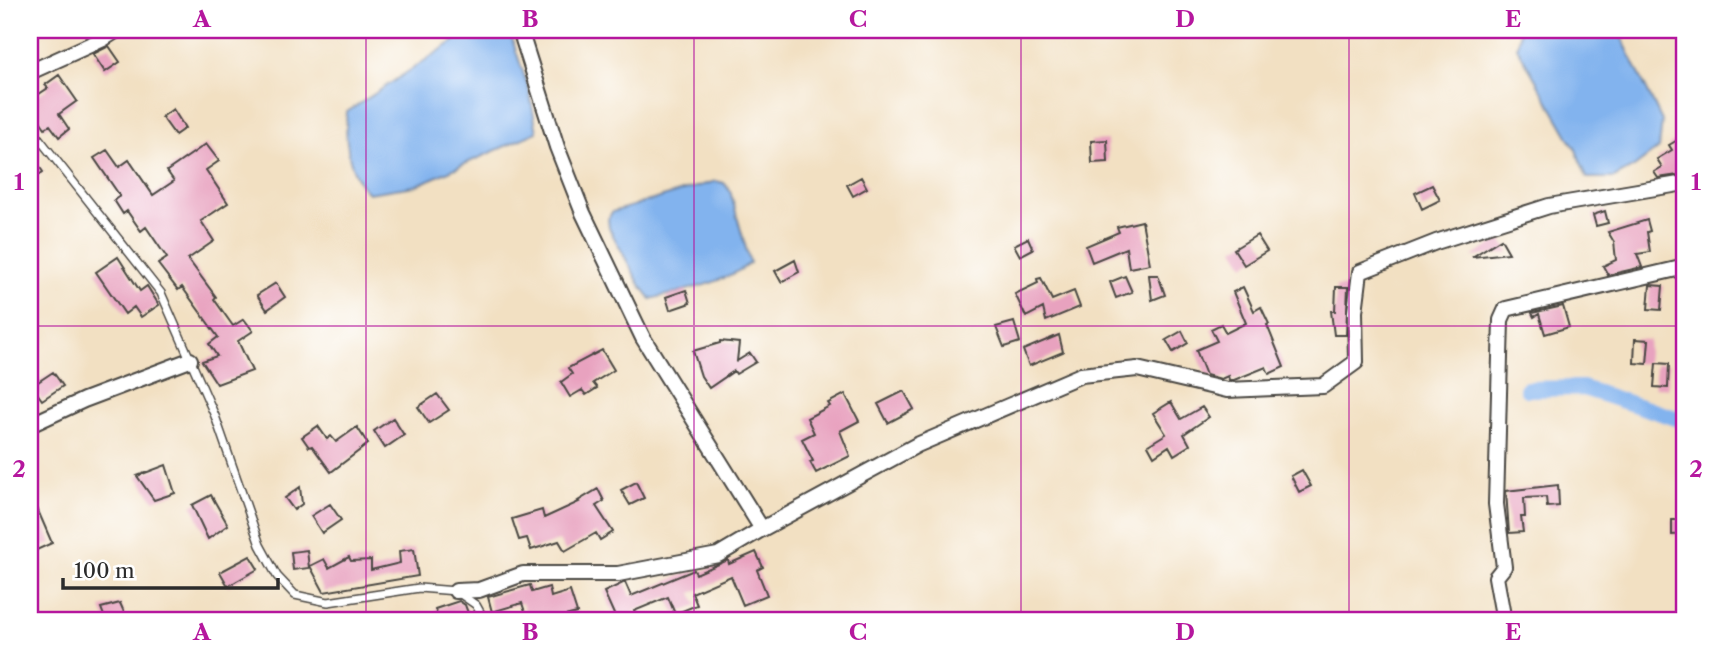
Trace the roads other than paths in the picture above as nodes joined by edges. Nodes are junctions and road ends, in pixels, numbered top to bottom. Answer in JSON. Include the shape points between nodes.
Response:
{"nodes":[{"id":1,"x":117,"y":30,"type":"edge"},
{"id":2,"x":520,"y":30,"type":"edge"},
{"id":3,"x":30,"y":72,"type":"edge"},
{"id":4,"x":30,"y":127,"type":"edge"},
{"id":5,"x":1685,"y":183,"type":"edge"},
{"id":6,"x":1685,"y":267,"type":"edge"},
{"id":7,"x":190,"y":360,"type":"junction"},
{"id":8,"x":30,"y":425,"type":"edge"},
{"id":9,"x":762,"y":529,"type":"junction"},
{"id":10,"x":456,"y":591,"type":"junction"},
{"id":11,"x":485,"y":621,"type":"edge"},
{"id":12,"x":1506,"y":621,"type":"edge"}],
"edges":[{"from":1,"to":3,"type":"street"},
{"from":2,"to":9,"type":"street","via":[[583,213],[637,325]]},
{"from":4,"to":7,"type":"lane","via":[[160,293]]},
{"from":5,"to":9,"type":"street","via":[[1549,206],[1360,272],[1356,362],[1323,386],[1227,390],[1137,369],[1081,375],[917,444]]},
{"from":6,"to":12,"type":"street","via":[[1506,309],[1501,320],[1496,504]]},
{"from":7,"to":8,"type":"street"},
{"from":7,"to":10,"type":"lane","via":[[215,416],[260,545],[276,576],[295,595],[328,602],[419,588]]},
{"from":9,"to":10,"type":"street","via":[[718,555],[618,574],[523,574],[479,590]]},
{"from":10,"to":11,"type":"lane","via":[[476,605]]}]}
